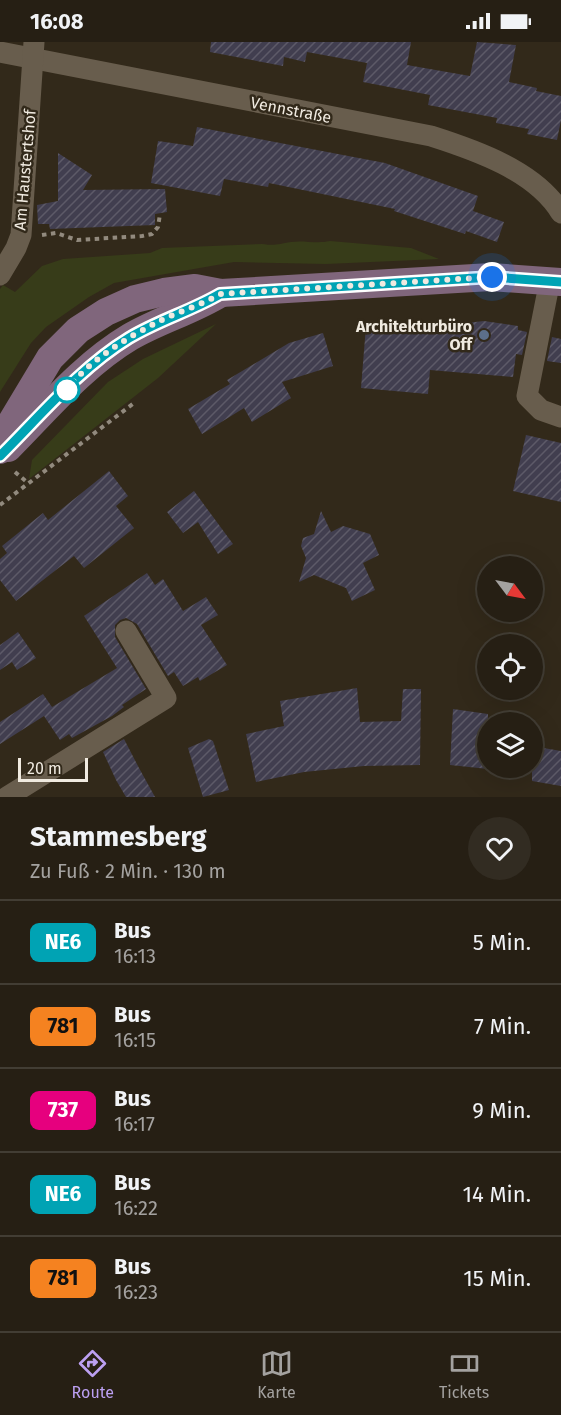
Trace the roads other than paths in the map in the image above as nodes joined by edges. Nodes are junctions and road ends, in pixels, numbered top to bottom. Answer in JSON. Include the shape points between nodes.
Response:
{"nodes":[{"id":1,"x":34,"y":50,"type":"edge"},
{"id":2,"x":0,"y":52,"type":"edge"},
{"id":3,"x":561,"y":213,"type":"edge"},
{"id":4,"x":0,"y":275,"type":"edge"},
{"id":5,"x":555,"y":281,"type":"edge"},
{"id":6,"x":220,"y":294,"type":"junction"},
{"id":7,"x":561,"y":417,"type":"edge"},
{"id":8,"x":0,"y":450,"type":"edge"},
{"id":9,"x":0,"y":456,"type":"edge"},
{"id":10,"x":126,"y":631,"type":"dead end"},
{"id":11,"x":7,"y":797,"type":"edge"}],
"edges":[{"from":1,"to":2,"type":"street","name":"Vennstraße"},
{"from":1,"to":3,"type":"street","name":"Vennstraße","via":[[431,136],[515,172],[554,200]]},
{"from":1,"to":4,"type":"street","name":"Am Haustertshof","via":[[21,235]]},
{"from":5,"to":6,"type":"street","via":[[492,277]]},
{"from":5,"to":7,"type":"street","via":[[527,396],[541,410]]},
{"from":6,"to":8,"type":"street","via":[[195,288],[135,299],[78,330],[50,358],[5,433]]},
{"from":6,"to":9,"type":"street","via":[[159,321],[104,355]]},
{"from":10,"to":11,"type":"street","via":[[166,698]]}]}
